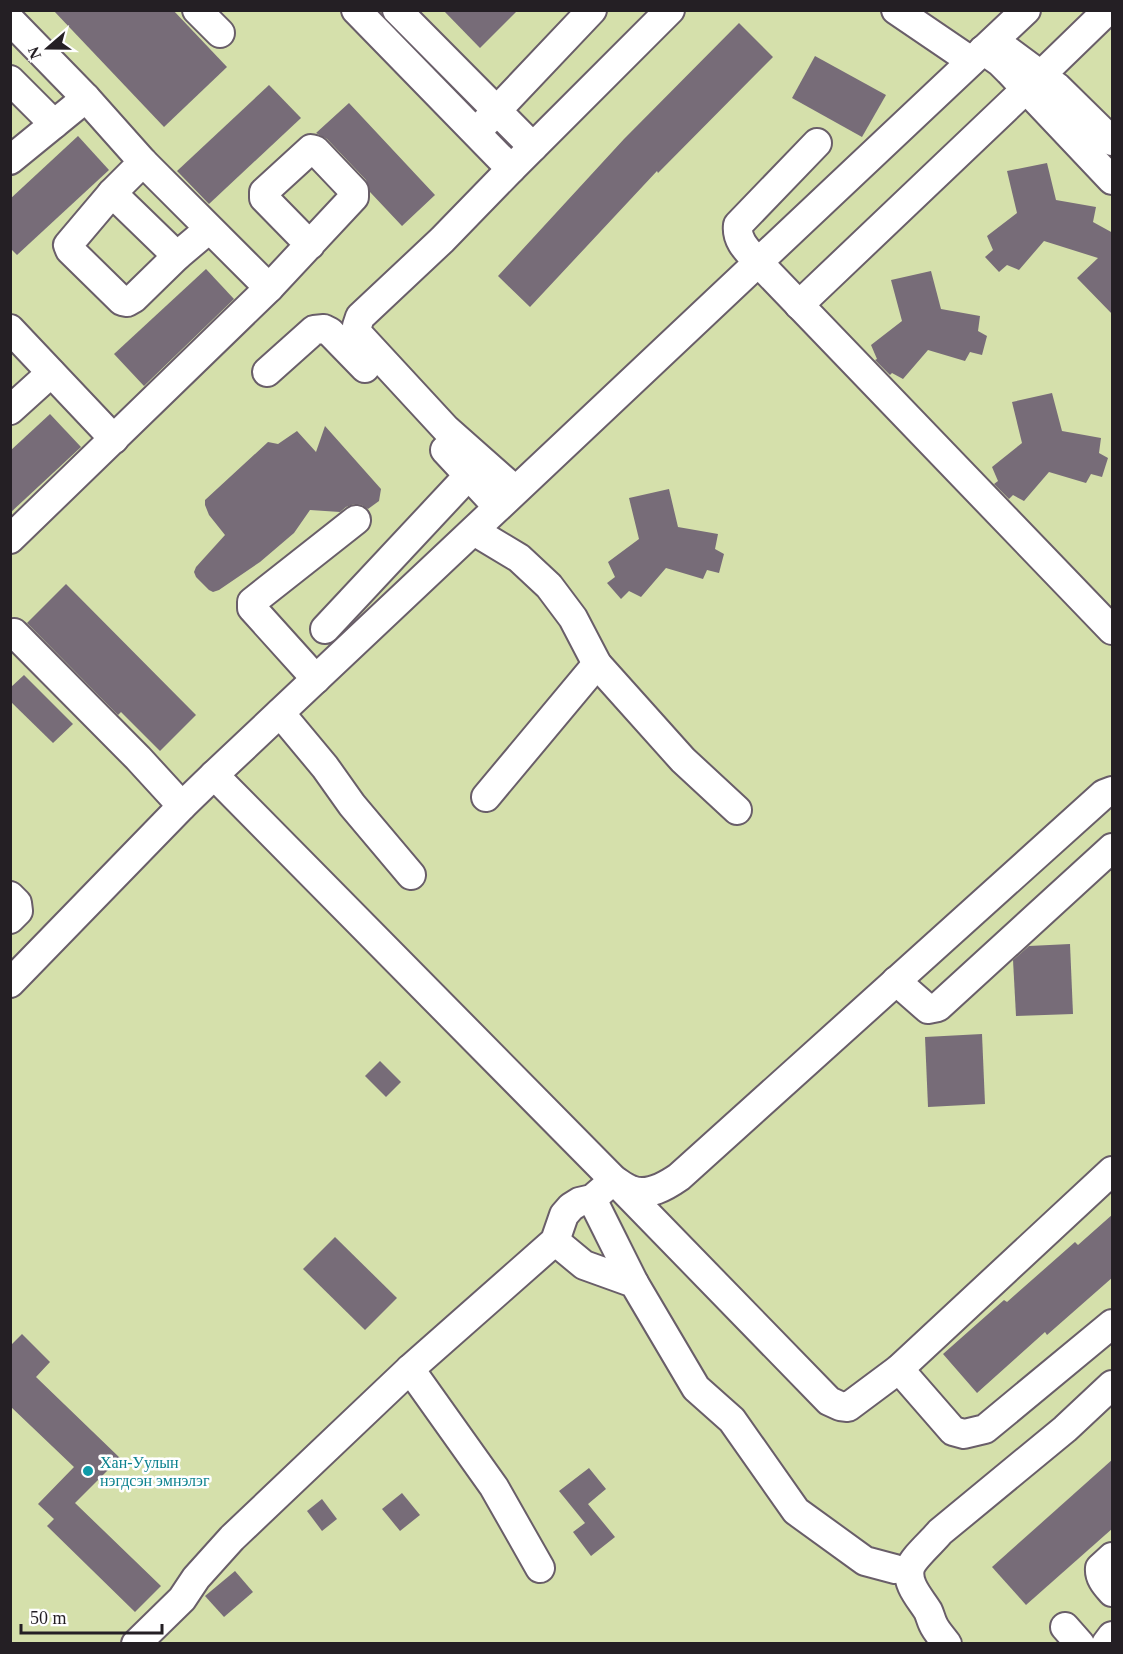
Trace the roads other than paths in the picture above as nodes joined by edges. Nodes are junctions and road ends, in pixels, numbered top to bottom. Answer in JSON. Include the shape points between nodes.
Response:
{"nodes":[{"id":1,"x":197,"y":10,"type":"edge"},
{"id":2,"x":356,"y":10,"type":"edge"},
{"id":3,"x":397,"y":10,"type":"edge"},
{"id":4,"x":592,"y":10,"type":"edge"},
{"id":5,"x":670,"y":10,"type":"edge"},
{"id":6,"x":896,"y":10,"type":"edge"},
{"id":7,"x":1026,"y":10,"type":"edge"},
{"id":8,"x":1108,"y":10,"type":"edge"},
{"id":9,"x":12,"y":25,"type":"edge"},
{"id":10,"x":220,"y":33,"type":"dead end"},
{"id":11,"x":982,"y":50,"type":"junction"},
{"id":12,"x":10,"y":80,"type":"edge"},
{"id":13,"x":1034,"y":82,"type":"junction"},
{"id":14,"x":86,"y":98,"type":"junction"},
{"id":15,"x":497,"y":110,"type":"junction"},
{"id":16,"x":54,"y":124,"type":"junction"},
{"id":17,"x":476,"y":133,"type":"junction"},
{"id":18,"x":1113,"y":141,"type":"edge"},
{"id":19,"x":817,"y":143,"type":"dead end"},
{"id":20,"x":533,"y":147,"type":"junction"},
{"id":21,"x":10,"y":160,"type":"edge"},
{"id":22,"x":143,"y":162,"type":"junction"},
{"id":23,"x":511,"y":169,"type":"junction"},
{"id":24,"x":1113,"y":180,"type":"edge"},
{"id":25,"x":112,"y":193,"type":"junction"},
{"id":26,"x":209,"y":229,"type":"junction"},
{"id":27,"x":310,"y":245,"type":"dead end"},
{"id":28,"x":177,"y":256,"type":"junction"},
{"id":29,"x":758,"y":262,"type":"junction"},
{"id":30,"x":270,"y":288,"type":"junction"},
{"id":31,"x":799,"y":305,"type":"junction"},
{"id":32,"x":10,"y":329,"type":"edge"},
{"id":33,"x":267,"y":372,"type":"dead end"},
{"id":34,"x":51,"y":373,"type":"junction"},
{"id":35,"x":12,"y":405,"type":"edge"},
{"id":36,"x":114,"y":439,"type":"junction"},
{"id":37,"x":469,"y":475,"type":"junction"},
{"id":38,"x":507,"y":498,"type":"junction"},
{"id":39,"x":356,"y":520,"type":"dead end"},
{"id":40,"x":474,"y":531,"type":"junction"},
{"id":41,"x":10,"y":539,"type":"edge"},
{"id":42,"x":325,"y":629,"type":"dead end"},
{"id":43,"x":1113,"y":630,"type":"edge"},
{"id":44,"x":14,"y":633,"type":"dead end"},
{"id":45,"x":597,"y":664,"type":"junction"},
{"id":46,"x":316,"y":679,"type":"junction"},
{"id":47,"x":280,"y":713,"type":"junction"},
{"id":48,"x":214,"y":775,"type":"junction"},
{"id":49,"x":1113,"y":791,"type":"edge"},
{"id":50,"x":486,"y":797,"type":"dead end"},
{"id":51,"x":182,"y":806,"type":"junction"},
{"id":52,"x":737,"y":810,"type":"dead end"},
{"id":53,"x":1113,"y":848,"type":"edge"},
{"id":54,"x":411,"y":875,"type":"dead end"},
{"id":55,"x":10,"y":896,"type":"edge"},
{"id":56,"x":10,"y":919,"type":"edge"},
{"id":57,"x":896,"y":981,"type":"junction"},
{"id":58,"x":10,"y":983,"type":"edge"},
{"id":59,"x":1113,"y":1171,"type":"edge"},
{"id":60,"x":614,"y":1180,"type":"junction"},
{"id":61,"x":592,"y":1199,"type":"junction"},
{"id":62,"x":555,"y":1241,"type":"junction"},
{"id":63,"x":634,"y":1283,"type":"junction"},
{"id":64,"x":1113,"y":1324,"type":"edge"},
{"id":65,"x":410,"y":1368,"type":"junction"},
{"id":66,"x":899,"y":1369,"type":"junction"},
{"id":67,"x":1113,"y":1385,"type":"edge"},
{"id":68,"x":1101,"y":1407,"type":"edge"},
{"id":69,"x":940,"y":1532,"type":"junction"},
{"id":70,"x":1113,"y":1557,"type":"edge"},
{"id":71,"x":540,"y":1568,"type":"dead end"},
{"id":72,"x":895,"y":1569,"type":"junction"},
{"id":73,"x":1113,"y":1592,"type":"edge"},
{"id":74,"x":940,"y":1635,"type":"edge"},
{"id":75,"x":1113,"y":1636,"type":"edge"},
{"id":76,"x":136,"y":1644,"type":"edge"},
{"id":77,"x":1106,"y":1644,"type":"edge"}],
"edges":[{"from":1,"to":10,"type":"street"},
{"from":2,"to":17,"type":"street"},
{"from":3,"to":15,"type":"street"},
{"from":4,"to":15,"type":"street"},
{"from":5,"to":20,"type":"street"},
{"from":6,"to":11,"type":"street"},
{"from":7,"to":11,"type":"street"},
{"from":8,"to":13,"type":"street"},
{"from":9,"to":14,"type":"street"},
{"from":11,"to":13,"type":"street"},
{"from":11,"to":29,"type":"street"},
{"from":12,"to":16,"type":"street"},
{"from":13,"to":18,"type":"street","via":[[1057,87]]},
{"from":13,"to":24,"type":"street"},
{"from":13,"to":31,"type":"street"},
{"from":14,"to":16,"type":"street"},
{"from":14,"to":22,"type":"street"},
{"from":15,"to":17,"type":"street"},
{"from":15,"to":20,"type":"street"},
{"from":16,"to":21,"type":"street"},
{"from":17,"to":23,"type":"street"},
{"from":19,"to":29,"type":"street","via":[[738,225],[739,240]]},
{"from":20,"to":23,"type":"street"},
{"from":22,"to":25,"type":"street"},
{"from":22,"to":26,"type":"street"},
{"from":23,"to":38,"type":"street","via":[[360,317],[357,332]]},
{"from":25,"to":28,"type":"street"},
{"from":25,"to":28,"type":"street","via":[[68,244],[84,265],[122,301],[128,302]]},
{"from":26,"to":28,"type":"street"},
{"from":26,"to":30,"type":"street"},
{"from":27,"to":30,"type":"street"},
{"from":29,"to":31,"type":"street"},
{"from":29,"to":38,"type":"street"},
{"from":30,"to":36,"type":"street"},
{"from":31,"to":43,"type":"street"},
{"from":32,"to":34,"type":"street"},
{"from":33,"to":37,"type":"street","via":[[314,330],[330,332]]},
{"from":34,"to":35,"type":"street"},
{"from":34,"to":36,"type":"street"},
{"from":36,"to":41,"type":"street"},
{"from":37,"to":38,"type":"street"},
{"from":37,"to":42,"type":"street"},
{"from":38,"to":40,"type":"street"},
{"from":39,"to":46,"type":"street","via":[[252,602],[252,609]]},
{"from":40,"to":45,"type":"street","via":[[519,558],[549,586],[573,618]]},
{"from":40,"to":46,"type":"street"},
{"from":44,"to":51,"type":"street"},
{"from":45,"to":50,"type":"street"},
{"from":45,"to":52,"type":"street","via":[[683,760]]},
{"from":46,"to":47,"type":"street"},
{"from":47,"to":48,"type":"street"},
{"from":47,"to":54,"type":"street"},
{"from":48,"to":51,"type":"street"},
{"from":48,"to":60,"type":"street"},
{"from":49,"to":57,"type":"street","via":[[1104,794]]},
{"from":51,"to":58,"type":"street"},
{"from":53,"to":57,"type":"street","via":[[938,1007],[928,1009]]},
{"from":55,"to":56,"type":"street","via":[[18,911]]},
{"from":57,"to":60,"type":"street","via":[[664,1187],[633,1191]]},
{"from":59,"to":66,"type":"street"},
{"from":60,"to":61,"type":"street"},
{"from":60,"to":66,"type":"street","via":[[829,1401],[848,1407]]},
{"from":61,"to":62,"type":"street","via":[[571,1207]]},
{"from":61,"to":63,"type":"street"},
{"from":62,"to":63,"type":"street","via":[[584,1265]]},
{"from":62,"to":65,"type":"street"},
{"from":63,"to":72,"type":"street","via":[[696,1388],[732,1420],[796,1511],[865,1561]]},
{"from":64,"to":66,"type":"street","via":[[985,1429],[964,1434],[953,1431]]},
{"from":65,"to":71,"type":"street","via":[[494,1487]]},
{"from":65,"to":76,"type":"street","via":[[232,1538],[182,1599]]},
{"from":67,"to":68,"type":"street"},
{"from":68,"to":69,"type":"street","via":[[1065,1429]]},
{"from":69,"to":72,"type":"street","via":[[901,1557]]},
{"from":69,"to":74,"type":"street","via":[[914,1559],[909,1576]]},
{"from":70,"to":73,"type":"street","via":[[1100,1568],[1100,1575]]},
{"from":72,"to":74,"type":"street","via":[[893,1582],[904,1602]]},
{"from":75,"to":77,"type":"street"}]}
